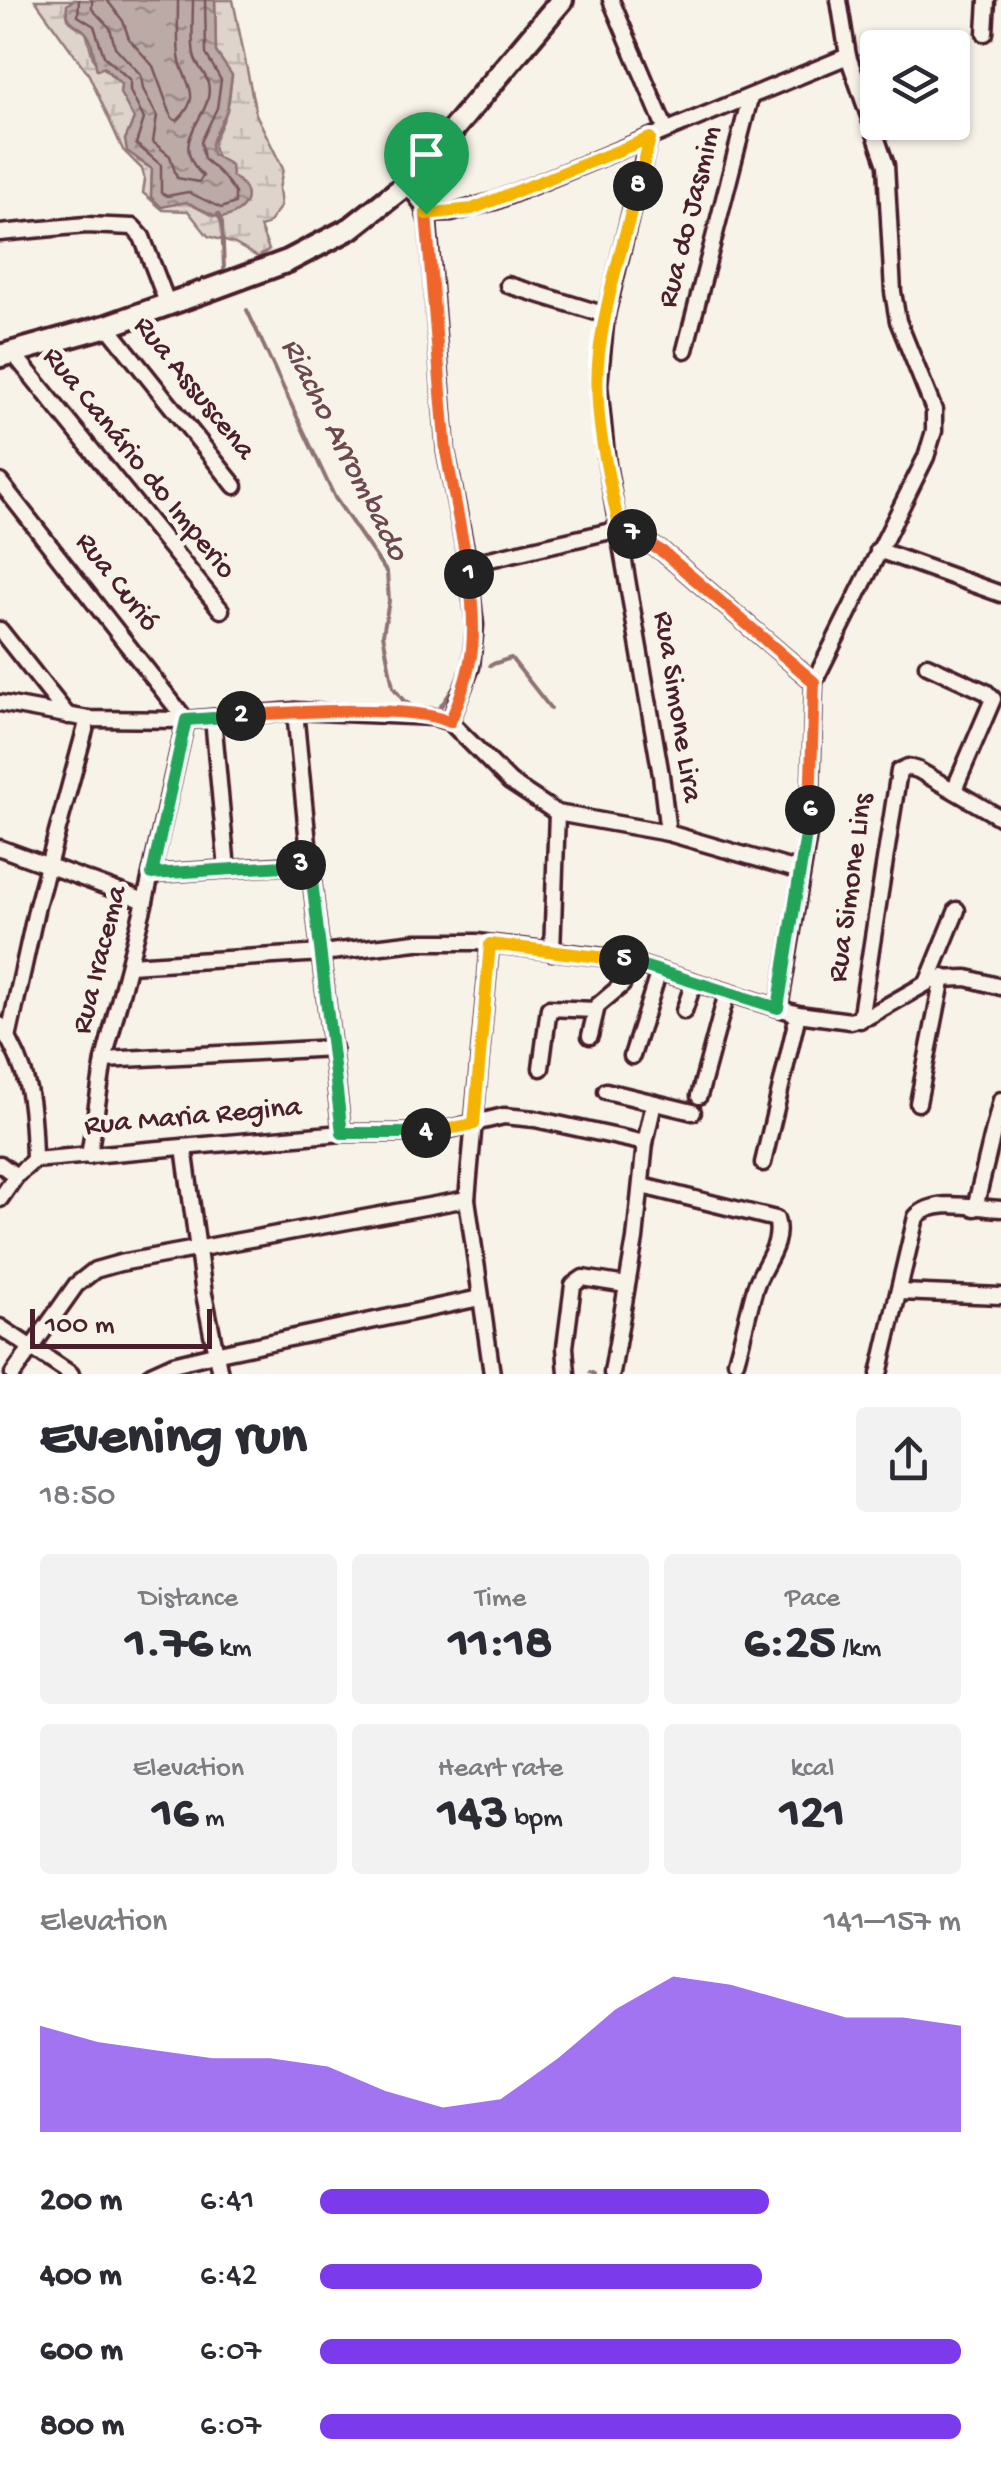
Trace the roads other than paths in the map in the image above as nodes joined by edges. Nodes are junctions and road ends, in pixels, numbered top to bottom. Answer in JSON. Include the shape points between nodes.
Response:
{"nodes":[{"id":1,"x":562,"y":0,"type":"edge"},
{"id":2,"x":611,"y":0,"type":"edge"},
{"id":3,"x":839,"y":0,"type":"edge"},
{"id":4,"x":987,"y":0,"type":"edge"},
{"id":5,"x":985,"y":32,"type":"dead end"},
{"id":6,"x":848,"y":56,"type":"junction"},
{"id":7,"x":750,"y":98,"type":"junction"},
{"id":8,"x":666,"y":130,"type":"junction"},
{"id":9,"x":650,"y":138,"type":"junction"},
{"id":10,"x":407,"y":184,"type":"junction"},
{"id":11,"x":426,"y":214,"type":"junction"},
{"id":12,"x":0,"y":233,"type":"edge"},
{"id":13,"x":508,"y":284,"type":"dead end"},
{"id":14,"x":168,"y":305,"type":"junction"},
{"id":15,"x":606,"y":315,"type":"junction"},
{"id":16,"x":107,"y":326,"type":"junction"},
{"id":17,"x":685,"y":350,"type":"dead end"},
{"id":18,"x":6,"y":354,"type":"edge"},
{"id":19,"x":0,"y":482,"type":"edge"},
{"id":20,"x":236,"y":486,"type":"dead end"},
{"id":21,"x":620,"y":531,"type":"junction"},
{"id":22,"x":878,"y":550,"type":"junction"},
{"id":23,"x":468,"y":564,"type":"junction"},
{"id":24,"x":1001,"y":594,"type":"edge"},
{"id":25,"x":221,"y":610,"type":"dead end"},
{"id":26,"x":0,"y":630,"type":"edge"},
{"id":27,"x":928,"y":665,"type":"dead end"},
{"id":28,"x":814,"y":682,"type":"junction"},
{"id":29,"x":0,"y":703,"type":"edge"},
{"id":30,"x":295,"y":712,"type":"junction"},
{"id":31,"x":68,"y":716,"type":"junction"},
{"id":32,"x":213,"y":718,"type":"junction"},
{"id":33,"x":88,"y":719,"type":"junction"},
{"id":34,"x":186,"y":720,"type":"junction"},
{"id":35,"x":450,"y":722,"type":"junction"},
{"id":36,"x":954,"y":790,"type":"junction"},
{"id":37,"x":558,"y":813,"type":"junction"},
{"id":38,"x":1001,"y":818,"type":"edge"},
{"id":39,"x":668,"y":832,"type":"junction"},
{"id":40,"x":0,"y":848,"type":"edge"},
{"id":41,"x":310,"y":864,"type":"junction"},
{"id":42,"x":49,"y":868,"type":"junction"},
{"id":43,"x":227,"y":869,"type":"junction"},
{"id":44,"x":800,"y":871,"type":"junction"},
{"id":45,"x":152,"y":874,"type":"junction"},
{"id":46,"x":145,"y":901,"type":"junction"},
{"id":47,"x":958,"y":910,"type":"dead end"},
{"id":48,"x":490,"y":944,"type":"junction"},
{"id":49,"x":552,"y":952,"type":"junction"},
{"id":50,"x":322,"y":953,"type":"junction"},
{"id":51,"x":628,"y":961,"type":"junction"},
{"id":52,"x":130,"y":965,"type":"junction"},
{"id":53,"x":660,"y":971,"type":"junction"},
{"id":54,"x":935,"y":979,"type":"junction"},
{"id":55,"x":694,"y":982,"type":"junction"},
{"id":56,"x":1000,"y":984,"type":"edge"},
{"id":57,"x":727,"y":993,"type":"junction"},
{"id":58,"x":778,"y":1008,"type":"junction"},
{"id":59,"x":595,"y":1010,"type":"junction"},
{"id":60,"x":684,"y":1011,"type":"dead end"},
{"id":61,"x":798,"y":1014,"type":"junction"},
{"id":62,"x":860,"y":1020,"type":"junction"},
{"id":63,"x":4,"y":1032,"type":"edge"},
{"id":64,"x":590,"y":1036,"type":"dead end"},
{"id":65,"x":334,"y":1048,"type":"junction"},
{"id":66,"x":632,"y":1056,"type":"dead end"},
{"id":67,"x":104,"y":1060,"type":"junction"},
{"id":68,"x":541,"y":1068,"type":"dead end"},
{"id":69,"x":606,"y":1091,"type":"dead end"},
{"id":70,"x":699,"y":1096,"type":"dead end"},
{"id":71,"x":1001,"y":1100,"type":"edge"},
{"id":72,"x":654,"y":1103,"type":"junction"},
{"id":73,"x":918,"y":1103,"type":"dead end"},
{"id":74,"x":694,"y":1112,"type":"dead end"},
{"id":75,"x":474,"y":1124,"type":"junction"},
{"id":76,"x":342,"y":1133,"type":"junction"},
{"id":77,"x":645,"y":1143,"type":"junction"},
{"id":78,"x":184,"y":1147,"type":"junction"},
{"id":79,"x":89,"y":1156,"type":"junction"},
{"id":80,"x":34,"y":1160,"type":"junction"},
{"id":81,"x":763,"y":1163,"type":"dead end"},
{"id":82,"x":0,"y":1164,"type":"edge"},
{"id":83,"x":16,"y":1176,"type":"junction"},
{"id":84,"x":642,"y":1186,"type":"junction"},
{"id":85,"x":0,"y":1199,"type":"edge"},
{"id":86,"x":466,"y":1199,"type":"junction"},
{"id":87,"x":975,"y":1208,"type":"junction"},
{"id":88,"x":1001,"y":1209,"type":"edge"},
{"id":89,"x":198,"y":1249,"type":"junction"},
{"id":90,"x":626,"y":1285,"type":"junction"},
{"id":91,"x":898,"y":1292,"type":"junction"},
{"id":92,"x":1001,"y":1296,"type":"edge"},
{"id":93,"x":480,"y":1298,"type":"junction"},
{"id":94,"x":0,"y":1327,"type":"edge"},
{"id":95,"x":30,"y":1347,"type":"junction"},
{"id":96,"x":214,"y":1354,"type":"junction"},
{"id":97,"x":736,"y":1360,"type":"dead end"},
{"id":98,"x":491,"y":1371,"type":"edge"},
{"id":99,"x":612,"y":1373,"type":"edge"},
{"id":100,"x":12,"y":1374,"type":"edge"},
{"id":101,"x":71,"y":1374,"type":"edge"},
{"id":102,"x":151,"y":1374,"type":"edge"},
{"id":103,"x":220,"y":1374,"type":"edge"},
{"id":104,"x":474,"y":1374,"type":"edge"},
{"id":105,"x":567,"y":1374,"type":"edge"},
{"id":106,"x":879,"y":1374,"type":"edge"}],
"edges":[{"from":1,"to":10,"type":"main road"},
{"from":2,"to":8,"type":"street"},
{"from":3,"to":6,"type":"street"},
{"from":4,"to":5,"type":"street"},
{"from":6,"to":7,"type":"street"},
{"from":6,"to":22,"type":"street","via":[[886,165],[898,321],[936,422],[926,457]]},
{"from":7,"to":8,"type":"street"},
{"from":7,"to":17,"type":"street","name":"Rua do Jasmim"},
{"from":8,"to":9,"type":"street"},
{"from":9,"to":11,"type":"street","via":[[472,209]]},
{"from":9,"to":15,"type":"street","name":"Rua Simone Lira"},
{"from":10,"to":11,"type":"street"},
{"from":10,"to":14,"type":"main road","via":[[322,244]]},
{"from":11,"to":23,"type":"street","via":[[446,452]]},
{"from":12,"to":14,"type":"street","via":[[133,226]]},
{"from":13,"to":15,"type":"street"},
{"from":14,"to":16,"type":"main road"},
{"from":15,"to":21,"type":"street","name":"Rua Simone Lira","via":[[598,385]]},
{"from":16,"to":18,"type":"main road"},
{"from":16,"to":20,"type":"street","name":"Rua Assuscena"},
{"from":18,"to":25,"type":"street","name":"Rua Canário do Imperio"},
{"from":19,"to":34,"type":"street","name":"Rua Curió"},
{"from":21,"to":23,"type":"street"},
{"from":21,"to":28,"type":"street","via":[[663,552]]},
{"from":21,"to":39,"type":"street","name":"Rua Simone Lira"},
{"from":22,"to":24,"type":"street"},
{"from":22,"to":28,"type":"street"},
{"from":23,"to":35,"type":"street","via":[[473,656]]},
{"from":26,"to":31,"type":"street"},
{"from":27,"to":36,"type":"street","via":[[992,699]]},
{"from":28,"to":44,"type":"street","via":[[810,823]]},
{"from":29,"to":31,"type":"street"},
{"from":30,"to":32,"type":"street"},
{"from":30,"to":35,"type":"street"},
{"from":30,"to":41,"type":"street"},
{"from":31,"to":33,"type":"street"},
{"from":32,"to":34,"type":"street"},
{"from":32,"to":43,"type":"street"},
{"from":33,"to":34,"type":"street"},
{"from":33,"to":42,"type":"street"},
{"from":34,"to":45,"type":"street","name":"Rua Iracema"},
{"from":35,"to":37,"type":"street","via":[[510,782]]},
{"from":36,"to":38,"type":"street"},
{"from":36,"to":62,"type":"street","name":"Rua Simone Lins","via":[[904,768],[895,782]]},
{"from":37,"to":39,"type":"street"},
{"from":37,"to":49,"type":"street"},
{"from":39,"to":44,"type":"street"},
{"from":40,"to":42,"type":"street"},
{"from":41,"to":43,"type":"street"},
{"from":41,"to":50,"type":"street"},
{"from":42,"to":46,"type":"street"},
{"from":42,"to":63,"type":"street"},
{"from":43,"to":45,"type":"street"},
{"from":44,"to":58,"type":"street"},
{"from":45,"to":46,"type":"street","name":"Rua Iracema"},
{"from":46,"to":52,"type":"street","name":"Rua Iracema"},
{"from":47,"to":54,"type":"street"},
{"from":48,"to":49,"type":"street"},
{"from":48,"to":50,"type":"street","via":[[443,941]]},
{"from":48,"to":75,"type":"street"},
{"from":49,"to":51,"type":"street"},
{"from":50,"to":52,"type":"street"},
{"from":50,"to":65,"type":"street"},
{"from":51,"to":53,"type":"street"},
{"from":51,"to":59,"type":"street","via":[[622,985]]},
{"from":52,"to":67,"type":"street","name":"Rua Iracema"},
{"from":53,"to":55,"type":"street"},
{"from":53,"to":66,"type":"street"},
{"from":54,"to":56,"type":"street"},
{"from":54,"to":62,"type":"street"},
{"from":54,"to":73,"type":"street"},
{"from":55,"to":57,"type":"street"},
{"from":55,"to":60,"type":"street"},
{"from":57,"to":58,"type":"street"},
{"from":57,"to":70,"type":"street"},
{"from":58,"to":61,"type":"street"},
{"from":59,"to":64,"type":"street"},
{"from":59,"to":68,"type":"street","via":[[549,1008]]},
{"from":61,"to":62,"type":"street"},
{"from":61,"to":81,"type":"street"},
{"from":63,"to":80,"type":"street","via":[[30,1088]]},
{"from":65,"to":67,"type":"street"},
{"from":65,"to":76,"type":"street"},
{"from":67,"to":79,"type":"street","name":"Rua Iracema"},
{"from":69,"to":72,"type":"street"},
{"from":71,"to":87,"type":"street"},
{"from":72,"to":74,"type":"street"},
{"from":72,"to":77,"type":"street"},
{"from":75,"to":76,"type":"street","name":"Rua Maria Regina","via":[[433,1133]]},
{"from":75,"to":77,"type":"street","name":"Rua Maria Regina","via":[[520,1117]]},
{"from":75,"to":86,"type":"street"},
{"from":76,"to":78,"type":"street","name":"Rua Maria Regina"},
{"from":77,"to":84,"type":"street"},
{"from":78,"to":79,"type":"street","name":"Rua Maria Regina"},
{"from":78,"to":89,"type":"street"},
{"from":79,"to":80,"type":"street","name":"Rua Maria Regina"},
{"from":80,"to":83,"type":"street"},
{"from":82,"to":83,"type":"street"},
{"from":83,"to":85,"type":"street"},
{"from":84,"to":90,"type":"street"},
{"from":84,"to":97,"type":"street","via":[[774,1218],[779,1230]]},
{"from":86,"to":89,"type":"street"},
{"from":86,"to":93,"type":"street"},
{"from":87,"to":88,"type":"street"},
{"from":87,"to":91,"type":"street","via":[[924,1209],[914,1223]]},
{"from":89,"to":95,"type":"street","via":[[87,1275]]},
{"from":89,"to":96,"type":"street"},
{"from":90,"to":99,"type":"street"},
{"from":90,"to":105,"type":"street","via":[[583,1278],[573,1285]]},
{"from":91,"to":92,"type":"street"},
{"from":91,"to":106,"type":"street"},
{"from":93,"to":96,"type":"street"},
{"from":93,"to":98,"type":"street"},
{"from":94,"to":95,"type":"street"},
{"from":95,"to":100,"type":"street"},
{"from":95,"to":101,"type":"street"},
{"from":96,"to":102,"type":"street"},
{"from":96,"to":103,"type":"street"},
{"from":98,"to":104,"type":"street"}]}
